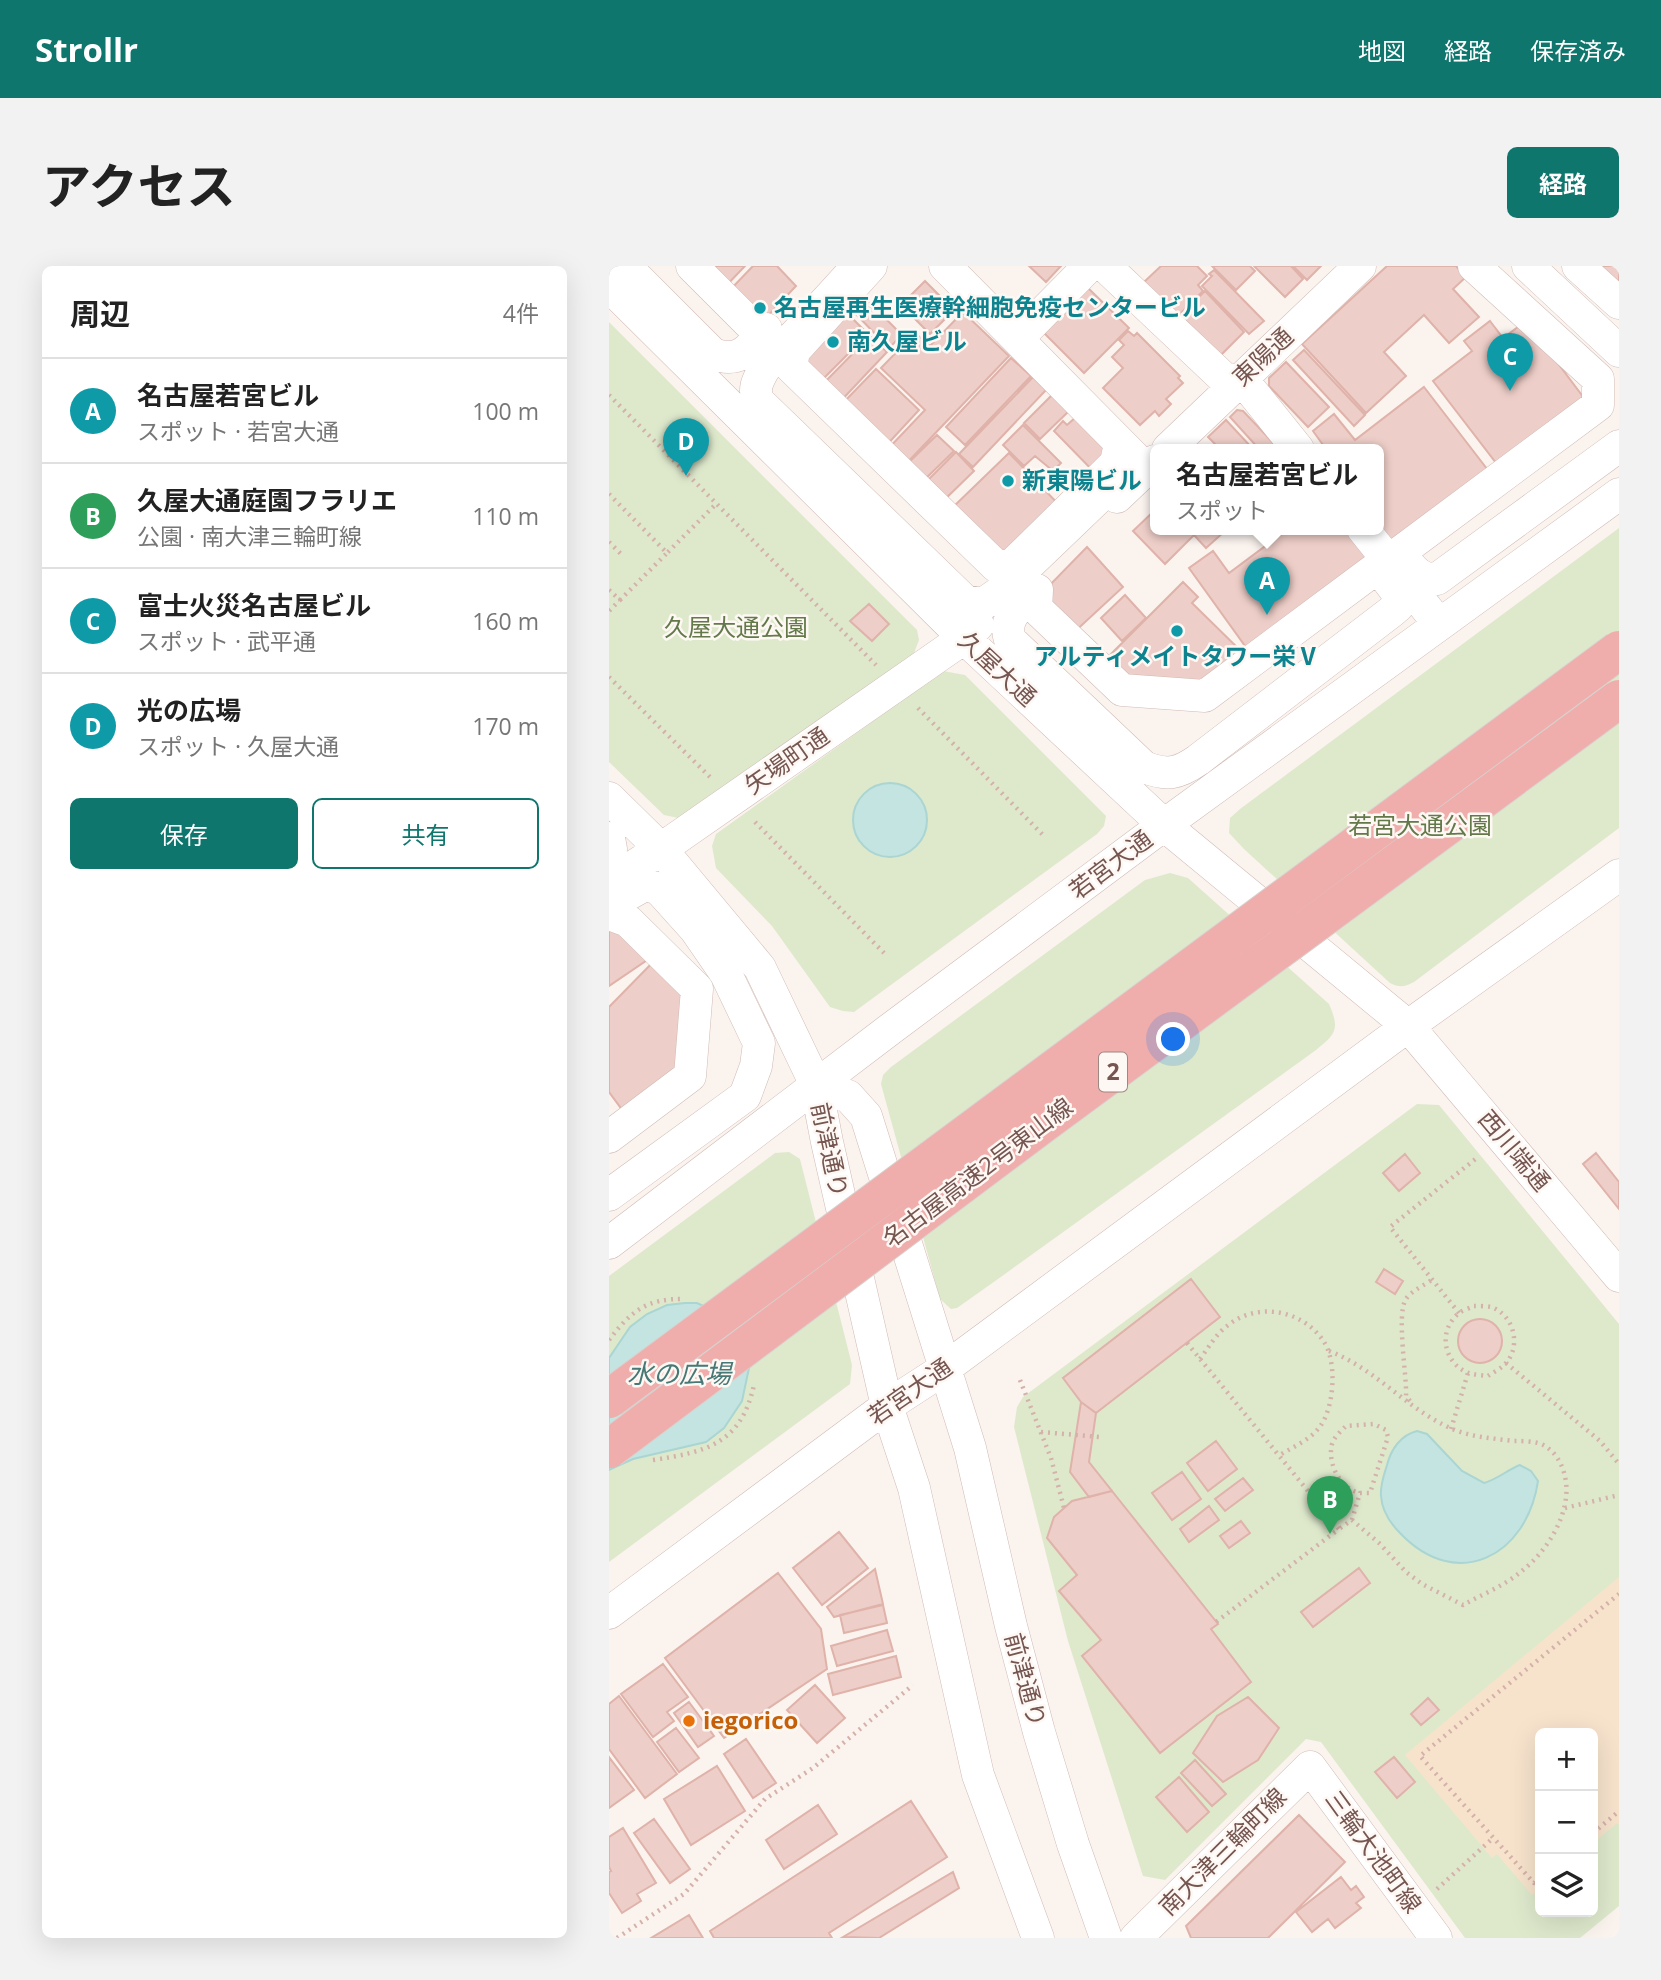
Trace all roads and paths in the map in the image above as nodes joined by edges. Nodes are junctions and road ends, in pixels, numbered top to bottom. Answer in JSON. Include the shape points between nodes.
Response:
{"nodes":[{"id":1,"x":625,"y":266,"type":"edge"},
{"id":2,"x":692,"y":266,"type":"edge"},
{"id":3,"x":840,"y":266,"type":"edge"},
{"id":4,"x":857,"y":266,"type":"edge"},
{"id":5,"x":871,"y":266,"type":"edge"},
{"id":6,"x":945,"y":266,"type":"edge"},
{"id":7,"x":1089,"y":266,"type":"edge"},
{"id":8,"x":1105,"y":266,"type":"edge"},
{"id":9,"x":1360,"y":266,"type":"edge"},
{"id":10,"x":1474,"y":266,"type":"edge"},
{"id":11,"x":1503,"y":266,"type":"edge"},
{"id":12,"x":1528,"y":266,"type":"edge"},
{"id":13,"x":1553,"y":266,"type":"edge"},
{"id":14,"x":1578,"y":266,"type":"edge"},
{"id":15,"x":609,"y":286,"type":"edge"},
{"id":16,"x":1619,"y":303,"type":"edge"},
{"id":17,"x":1619,"y":326,"type":"edge"},
{"id":18,"x":1018,"y":338,"type":"junction"},
{"id":19,"x":1619,"y":351,"type":"edge"},
{"id":20,"x":1619,"y":369,"type":"edge"},
{"id":21,"x":1237,"y":382,"type":"junction"},
{"id":22,"x":609,"y":395,"type":"edge"},
{"id":23,"x":721,"y":397,"type":"junction"},
{"id":24,"x":1173,"y":444,"type":"edge"},
{"id":25,"x":1293,"y":444,"type":"edge"},
{"id":26,"x":1619,"y":446,"type":"edge"},
{"id":27,"x":1150,"y":454,"type":"edge"},
{"id":28,"x":1150,"y":466,"type":"edge"},
{"id":29,"x":609,"y":494,"type":"edge"},
{"id":30,"x":1619,"y":494,"type":"edge"},
{"id":31,"x":716,"y":504,"type":"junction"},
{"id":32,"x":1368,"y":535,"type":"edge"},
{"id":33,"x":609,"y":542,"type":"edge"},
{"id":34,"x":667,"y":553,"type":"junction"},
{"id":35,"x":621,"y":554,"type":"dead end"},
{"id":36,"x":609,"y":590,"type":"edge"},
{"id":37,"x":1038,"y":590,"type":"joint"},
{"id":38,"x":619,"y":600,"type":"junction"},
{"id":39,"x":609,"y":611,"type":"edge"},
{"id":40,"x":1439,"y":624,"type":"junction"},
{"id":41,"x":964,"y":638,"type":"junction"},
{"id":42,"x":1619,"y":650,"type":"edge"},
{"id":43,"x":877,"y":667,"type":"dead end"},
{"id":44,"x":609,"y":677,"type":"edge"},
{"id":45,"x":1619,"y":699,"type":"edge"},
{"id":46,"x":915,"y":705,"type":"dead end"},
{"id":47,"x":716,"y":783,"type":"dead end"},
{"id":48,"x":609,"y":798,"type":"edge"},
{"id":49,"x":754,"y":821,"type":"dead end"},
{"id":50,"x":1164,"y":825,"type":"junction"},
{"id":51,"x":1045,"y":837,"type":"dead end"},
{"id":52,"x":609,"y":838,"type":"edge"},
{"id":53,"x":661,"y":849,"type":"junction"},
{"id":54,"x":609,"y":859,"type":"edge"},
{"id":55,"x":1619,"y":875,"type":"edge"},
{"id":56,"x":609,"y":882,"type":"edge"},
{"id":57,"x":609,"y":905,"type":"edge"},
{"id":58,"x":609,"y":914,"type":"edge"},
{"id":59,"x":884,"y":953,"type":"dead end"},
{"id":60,"x":1408,"y":1026,"type":"junction"},
{"id":61,"x":816,"y":1085,"type":"junction"},
{"id":62,"x":609,"y":1137,"type":"edge"},
{"id":63,"x":1485,"y":1151,"type":"dead end"},
{"id":64,"x":609,"y":1195,"type":"edge"},
{"id":65,"x":609,"y":1243,"type":"edge"},
{"id":66,"x":1619,"y":1276,"type":"edge"},
{"id":67,"x":1433,"y":1279,"type":"junction"},
{"id":68,"x":1459,"y":1313,"type":"junction"},
{"id":69,"x":1187,"y":1343,"type":"dead end"},
{"id":70,"x":1329,"y":1352,"type":"junction"},
{"id":71,"x":1200,"y":1359,"type":"junction"},
{"id":72,"x":1506,"y":1363,"type":"junction"},
{"id":73,"x":944,"y":1369,"type":"junction"},
{"id":74,"x":1468,"y":1373,"type":"junction"},
{"id":75,"x":1020,"y":1380,"type":"dead end"},
{"id":76,"x":609,"y":1399,"type":"edge"},
{"id":77,"x":887,"y":1406,"type":"junction"},
{"id":78,"x":1415,"y":1408,"type":"junction"},
{"id":79,"x":1451,"y":1429,"type":"junction"},
{"id":80,"x":1041,"y":1432,"type":"junction"},
{"id":81,"x":1100,"y":1437,"type":"dead end"},
{"id":82,"x":609,"y":1450,"type":"edge"},
{"id":83,"x":1278,"y":1457,"type":"junction"},
{"id":84,"x":1619,"y":1464,"type":"edge"},
{"id":85,"x":1360,"y":1493,"type":"junction"},
{"id":86,"x":1619,"y":1495,"type":"edge"},
{"id":87,"x":1064,"y":1508,"type":"dead end"},
{"id":88,"x":1565,"y":1508,"type":"junction"},
{"id":89,"x":1352,"y":1520,"type":"junction"},
{"id":90,"x":1339,"y":1529,"type":"junction"},
{"id":91,"x":1619,"y":1594,"type":"edge"},
{"id":92,"x":609,"y":1614,"type":"edge"},
{"id":93,"x":1216,"y":1622,"type":"dead end"},
{"id":94,"x":913,"y":1685,"type":"dead end"},
{"id":95,"x":1310,"y":1767,"type":"joint"},
{"id":96,"x":1619,"y":1811,"type":"edge"},
{"id":97,"x":1598,"y":1829,"type":"edge"},
{"id":98,"x":1493,"y":1838,"type":"junction"},
{"id":99,"x":1535,"y":1882,"type":"edge"},
{"id":100,"x":1432,"y":1894,"type":"dead end"},
{"id":101,"x":617,"y":1938,"type":"edge"},
{"id":102,"x":1038,"y":1938,"type":"edge"},
{"id":103,"x":1106,"y":1938,"type":"edge"},
{"id":104,"x":1136,"y":1938,"type":"edge"},
{"id":105,"x":1436,"y":1938,"type":"edge"}],
"edges":[{"from":1,"to":2,"type":"street","via":[[713,354],[740,355],[766,328],[755,329]]},
{"from":3,"to":23,"type":"street"},
{"from":4,"to":5,"type":"street","via":[[764,369],[755,393],[758,401],[965,601],[983,604],[1122,475],[1124,462],[1118,453],[1116,463],[1011,566],[996,566],[792,367],[794,352]]},
{"from":6,"to":18,"type":"street"},
{"from":7,"to":18,"type":"street"},
{"from":8,"to":21,"type":"street"},
{"from":9,"to":21,"type":"street","name":"東陽通"},
{"from":10,"to":26,"type":"street","via":[[1598,379],[1598,405],[1399,553],[1414,571],[1429,580],[1437,579]]},
{"from":11,"to":20,"type":"street"},
{"from":12,"to":19,"type":"street"},
{"from":13,"to":17,"type":"street"},
{"from":14,"to":16,"type":"street"},
{"from":15,"to":23,"type":"street","name":"久屋大通"},
{"from":18,"to":27,"type":"street"},
{"from":21,"to":24,"type":"street","name":"東陽通"},
{"from":21,"to":25,"type":"street"},
{"from":22,"to":31,"type":"path"},
{"from":23,"to":41,"type":"street","name":"久屋大通"},
{"from":28,"to":41,"type":"street","name":"東陽通"},
{"from":29,"to":34,"type":"path"},
{"from":30,"to":40,"type":"street","name":"若宮大通"},
{"from":31,"to":34,"type":"path"},
{"from":31,"to":43,"type":"path"},
{"from":32,"to":40,"type":"street"},
{"from":33,"to":35,"type":"path"},
{"from":34,"to":38,"type":"path"},
{"from":36,"to":38,"type":"path"},
{"from":37,"to":37,"type":"street","via":[[1009,619],[1010,640],[1144,767],[1168,773],[1178,773],[1198,760],[1391,612],[1399,600],[1378,568],[1205,696],[1122,690],[1036,608]]},
{"from":38,"to":39,"type":"path"},
{"from":40,"to":50,"type":"street","name":"若宮大通"},
{"from":41,"to":50,"type":"street","name":"久屋大通"},
{"from":41,"to":53,"type":"street","name":"矢場町通"},
{"from":42,"to":76,"type":"highway","name":"名古屋高速2号東山線","number":"2","bridge":true},
{"from":44,"to":47,"type":"path"},
{"from":45,"to":82,"type":"highway","name":"名古屋高速2号東山線","number":"2","bridge":true,"via":[[1052,1116]]},
{"from":46,"to":51,"type":"path"},
{"from":48,"to":53,"type":"street"},
{"from":49,"to":59,"type":"path"},
{"from":50,"to":60,"type":"street","name":"久屋大通"},
{"from":50,"to":61,"type":"street","name":"若宮大通"},
{"from":52,"to":54,"type":"street"},
{"from":53,"to":56,"type":"street","name":"矢場町通"},
{"from":53,"to":61,"type":"street","via":[[760,968]]},
{"from":55,"to":60,"type":"street","name":"若宮大通"},
{"from":57,"to":64,"type":"street","via":[[647,885],[659,889],[721,967],[759,1044],[745,1096]]},
{"from":58,"to":62,"type":"street","via":[[628,921],[697,989],[690,1076]]},
{"from":60,"to":66,"type":"street","name":"西川端通"},
{"from":60,"to":73,"type":"street","name":"若宮大通"},
{"from":61,"to":65,"type":"street","name":"若宮大通"},
{"from":61,"to":73,"type":"street","name":"前津通り","via":[[848,1096],[866,1116]]},
{"from":61,"to":77,"type":"street","name":"前津通り"},
{"from":63,"to":67,"type":"path","via":[[1390,1227]]},
{"from":67,"to":68,"type":"path"},
{"from":67,"to":78,"type":"path","via":[[1406,1298],[1403,1306],[1406,1395]]},
{"from":68,"to":72,"type":"path","via":[[1474,1306],[1491,1307],[1510,1321],[1513,1351]]},
{"from":68,"to":74,"type":"path","via":[[1449,1326],[1447,1354]]},
{"from":69,"to":71,"type":"path"},
{"from":70,"to":71,"type":"path","via":[[1311,1327],[1271,1310],[1244,1315],[1228,1325]]},
{"from":70,"to":78,"type":"path","via":[[1351,1359]]},
{"from":70,"to":83,"type":"path","via":[[1329,1413],[1317,1431]]},
{"from":71,"to":83,"type":"path"},
{"from":72,"to":74,"type":"path","via":[[1488,1376]]},
{"from":72,"to":84,"type":"path","via":[[1600,1441]]},
{"from":73,"to":77,"type":"street","name":"若宮大通"},
{"from":73,"to":103,"type":"street","name":"前津通り","via":[[975,1469],[1039,1732]]},
{"from":74,"to":79,"type":"path"},
{"from":75,"to":80,"type":"path"},
{"from":77,"to":92,"type":"street","name":"若宮大通"},
{"from":77,"to":102,"type":"street","name":"前津通り","via":[[914,1488],[978,1775]]},
{"from":78,"to":79,"type":"path"},
{"from":79,"to":88,"type":"path","via":[[1475,1437],[1543,1445],[1555,1453],[1564,1471]]},
{"from":80,"to":81,"type":"path"},
{"from":80,"to":87,"type":"path"},
{"from":83,"to":90,"type":"path"},
{"from":85,"to":85,"type":"path","via":[[1370,1493],[1388,1437],[1386,1430],[1374,1424],[1346,1426],[1332,1442],[1335,1471],[1344,1485]]},
{"from":85,"to":89,"type":"path"},
{"from":86,"to":88,"type":"path"},
{"from":88,"to":89,"type":"path","via":[[1547,1542],[1523,1571],[1463,1605],[1406,1572]]},
{"from":89,"to":90,"type":"path"},
{"from":90,"to":93,"type":"path"},
{"from":91,"to":98,"type":"path","via":[[1420,1756]]},
{"from":94,"to":101,"type":"path","via":[[813,1768],[765,1799],[684,1894]]},
{"from":95,"to":104,"type":"street","name":"南大津三輪町線"},
{"from":95,"to":105,"type":"street","name":"三輪大池町線"},
{"from":96,"to":97,"type":"path"},
{"from":98,"to":99,"type":"path"},
{"from":98,"to":100,"type":"path"}]}
